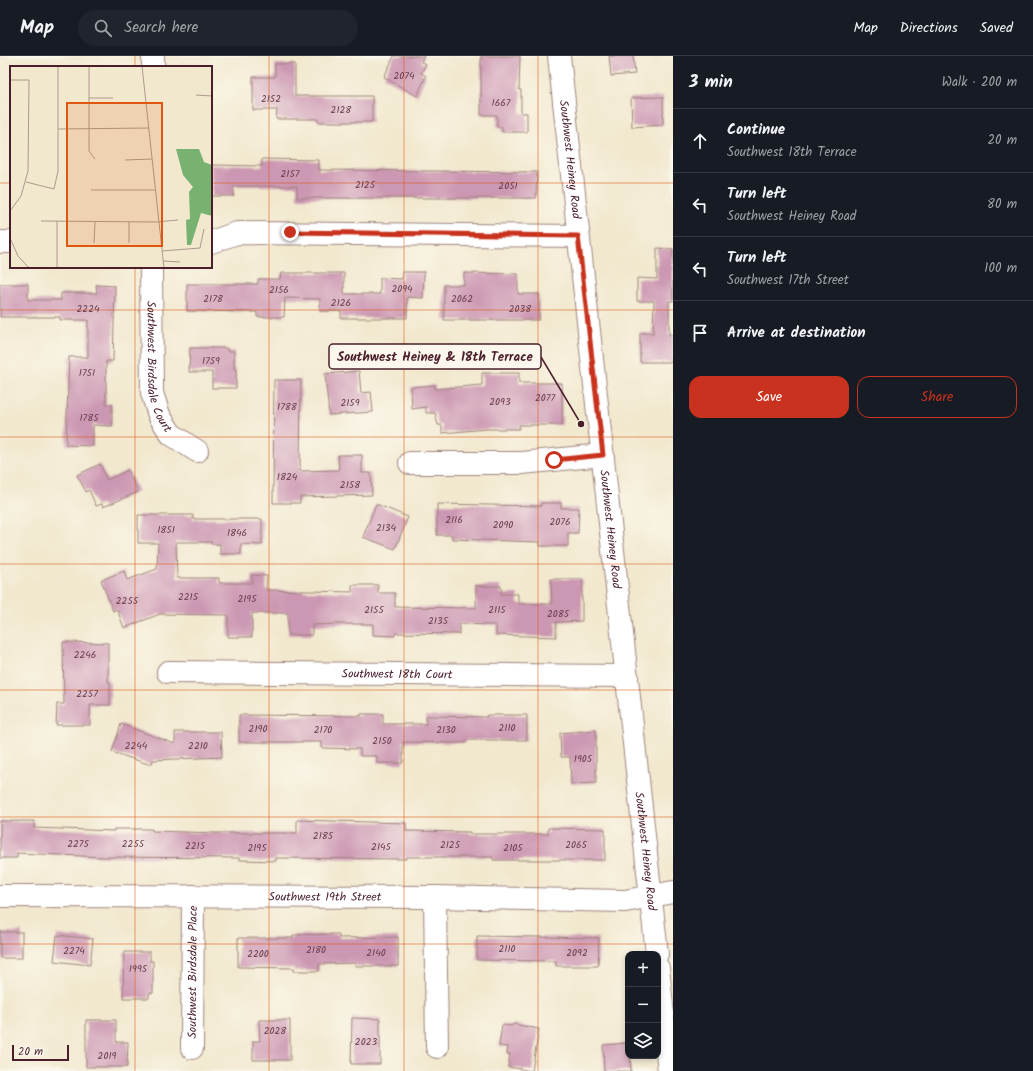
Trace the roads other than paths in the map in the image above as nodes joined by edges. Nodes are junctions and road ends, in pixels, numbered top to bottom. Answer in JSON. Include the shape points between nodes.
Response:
{"nodes":[{"id":1,"x":559,"y":56,"type":"edge"},
{"id":2,"x":578,"y":236,"type":"junction"},
{"id":3,"x":212,"y":242,"type":"edge"},
{"id":4,"x":151,"y":268,"type":"edge"},
{"id":5,"x":197,"y":451,"type":"dead end"},
{"id":6,"x":603,"y":455,"type":"junction"},
{"id":7,"x":410,"y":463,"type":"dead end"},
{"id":8,"x":168,"y":672,"type":"dead end"},
{"id":9,"x":626,"y":676,"type":"junction"},
{"id":10,"x":673,"y":892,"type":"edge"},
{"id":11,"x":0,"y":896,"type":"edge"},
{"id":12,"x":193,"y":896,"type":"junction"},
{"id":13,"x":650,"y":896,"type":"junction"},
{"id":14,"x":435,"y":897,"type":"junction"},
{"id":15,"x":656,"y":951,"type":"edge"},
{"id":16,"x":660,"y":987,"type":"edge"},
{"id":17,"x":437,"y":1047,"type":"dead end"},
{"id":18,"x":192,"y":1048,"type":"dead end"},
{"id":19,"x":669,"y":1071,"type":"edge"}],
"edges":[{"from":1,"to":2,"type":"street","name":"Southwest Heiney Road"},
{"from":2,"to":3,"type":"street","via":[[237,233]]},
{"from":2,"to":6,"type":"street","name":"Southwest Heiney Road"},
{"from":4,"to":5,"type":"street","name":"Southwest Birdsdale Court","via":[[152,393],[159,415],[171,434]]},
{"from":6,"to":7,"type":"street","via":[[522,463]]},
{"from":6,"to":9,"type":"street","name":"Southwest Heiney Road"},
{"from":8,"to":9,"type":"street","name":"Southwest 18th Court"},
{"from":9,"to":13,"type":"street","name":"Southwest Heiney Road"},
{"from":10,"to":13,"type":"street","name":"Southwest 19th Street"},
{"from":11,"to":12,"type":"street","name":"Southwest 19th Street"},
{"from":12,"to":14,"type":"street","name":"Southwest 19th Street"},
{"from":12,"to":18,"type":"street","name":"Southwest Birdsdale Place"},
{"from":13,"to":14,"type":"street","name":"Southwest 19th Street","via":[[625,901]]},
{"from":13,"to":15,"type":"street","name":"Southwest Heiney Road"},
{"from":14,"to":17,"type":"street"},
{"from":16,"to":19,"type":"street"}]}
